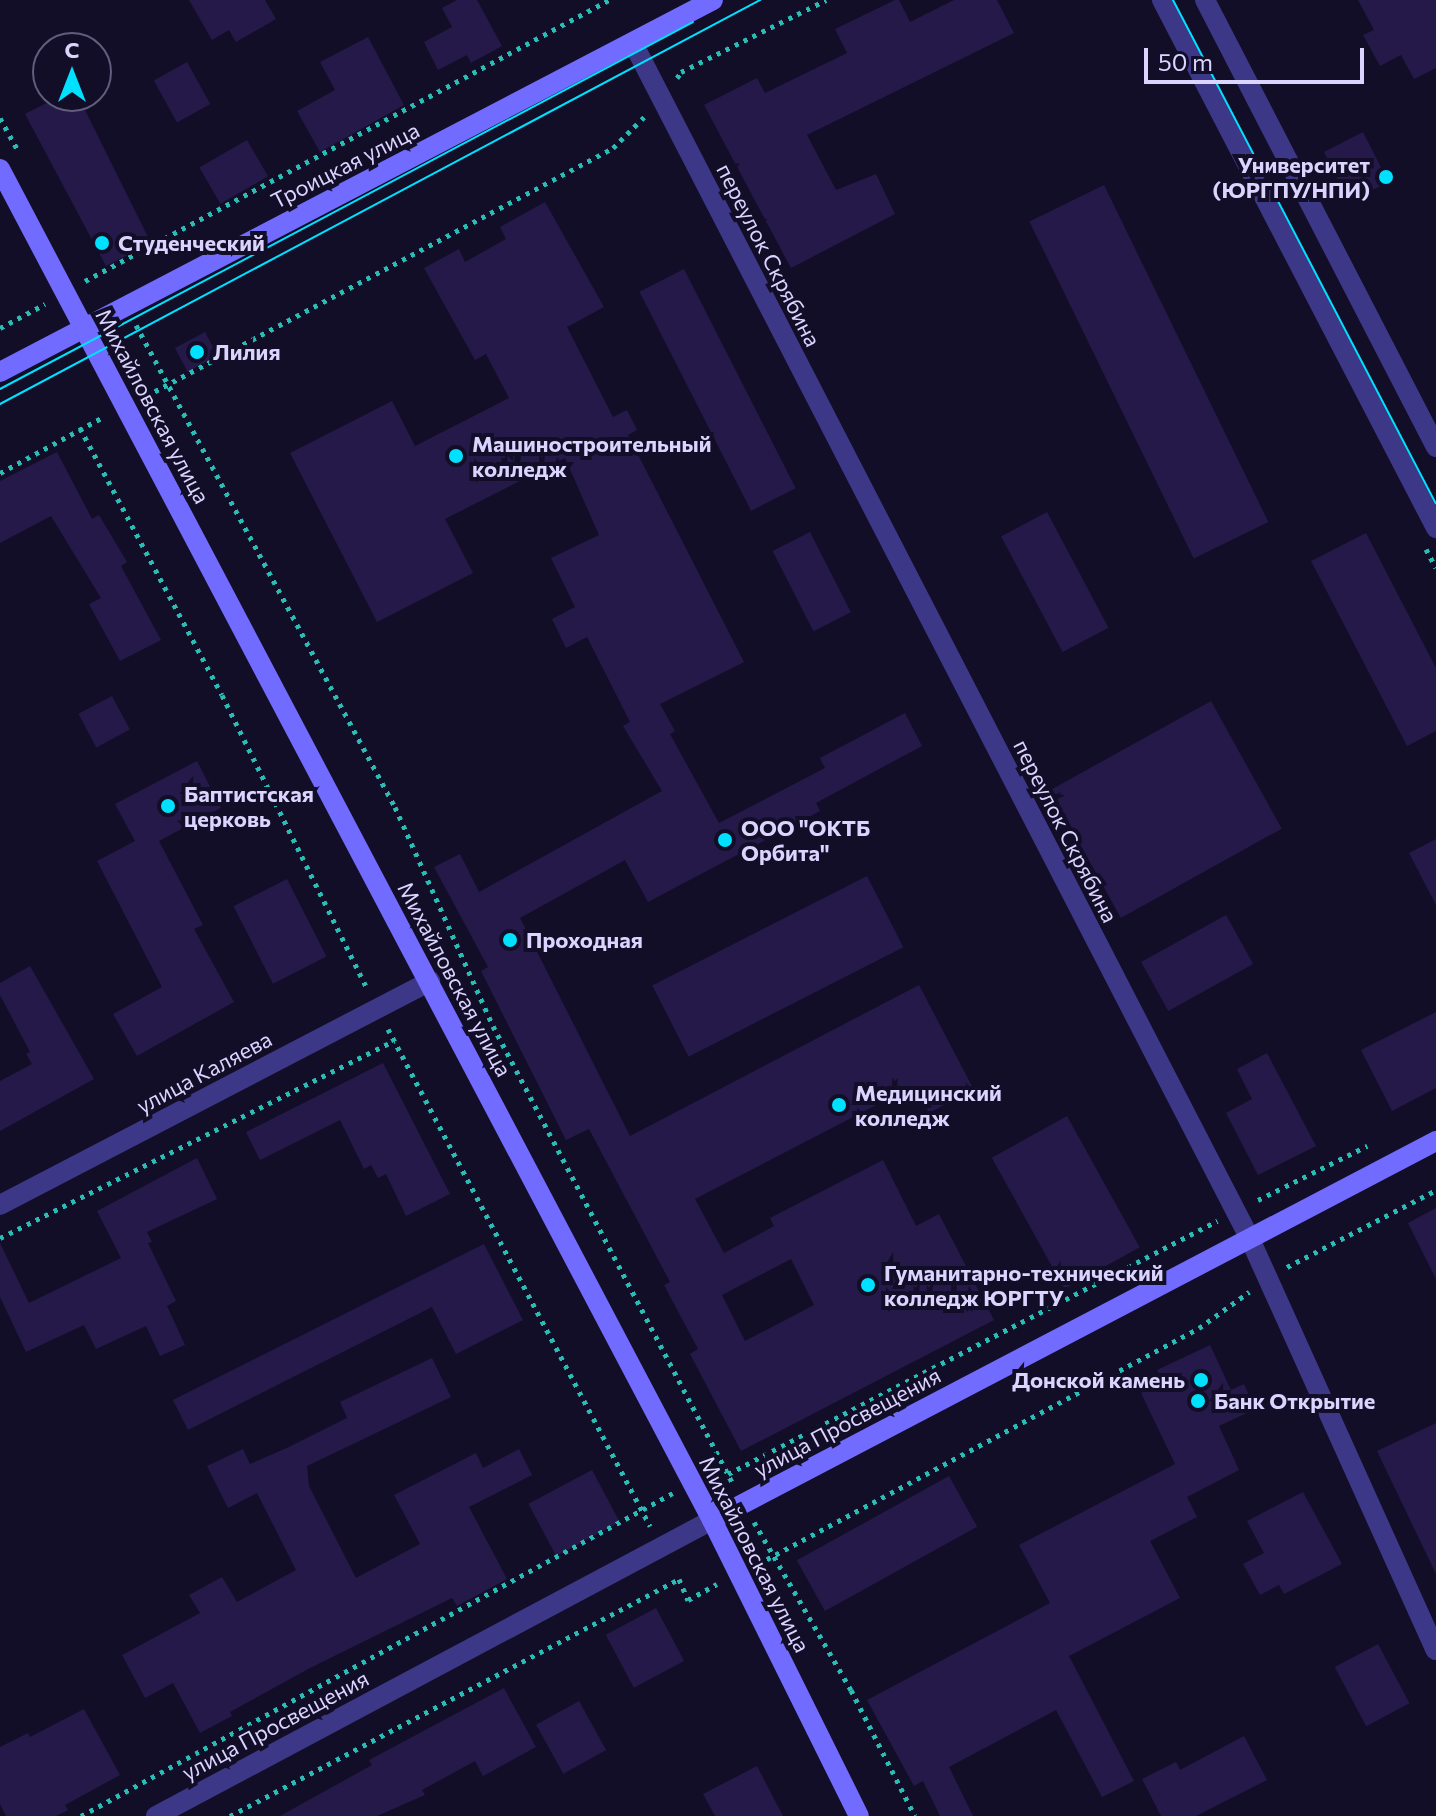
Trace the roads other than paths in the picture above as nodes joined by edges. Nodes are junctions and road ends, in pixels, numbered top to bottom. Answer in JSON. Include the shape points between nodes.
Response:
{"nodes":[{"id":1,"x":713,"y":0,"type":"edge"},
{"id":2,"x":1162,"y":0,"type":"edge"},
{"id":3,"x":1205,"y":0,"type":"edge"},
{"id":4,"x":633,"y":43,"type":"junction"},
{"id":5,"x":0,"y":169,"type":"edge"},
{"id":6,"x":84,"y":328,"type":"junction"},
{"id":7,"x":0,"y":372,"type":"edge"},
{"id":8,"x":1436,"y":447,"type":"edge"},
{"id":9,"x":1436,"y":528,"type":"edge"},
{"id":10,"x":430,"y":981,"type":"junction"},
{"id":11,"x":1436,"y":1141,"type":"edge"},
{"id":12,"x":0,"y":1205,"type":"edge"},
{"id":13,"x":1250,"y":1239,"type":"junction"},
{"id":14,"x":712,"y":1520,"type":"junction"},
{"id":15,"x":1436,"y":1650,"type":"edge"},
{"id":16,"x":156,"y":1816,"type":"edge"},
{"id":17,"x":859,"y":1816,"type":"edge"}],
"edges":[{"from":1,"to":4,"type":"street","name":"Троицкая улица"},
{"from":2,"to":9,"type":"street"},
{"from":3,"to":8,"type":"street"},
{"from":4,"to":6,"type":"street","name":"Троицкая улица"},
{"from":4,"to":13,"type":"street","name":"переулок Скрябина"},
{"from":5,"to":6,"type":"street","name":"Михайловская улица"},
{"from":6,"to":7,"type":"street","name":"Троицкая улица"},
{"from":6,"to":10,"type":"street","name":"Михайловская улица"},
{"from":10,"to":12,"type":"street","name":"улица Каляева"},
{"from":10,"to":14,"type":"street","name":"Михайловская улица"},
{"from":11,"to":13,"type":"street","name":"улица Просвещения"},
{"from":13,"to":14,"type":"street","name":"улица Просвещения"},
{"from":13,"to":15,"type":"street","name":"переулок Скрябина"},
{"from":14,"to":16,"type":"street","name":"улица Просвещения"},
{"from":14,"to":17,"type":"street","name":"Михайловская улица"}]}
